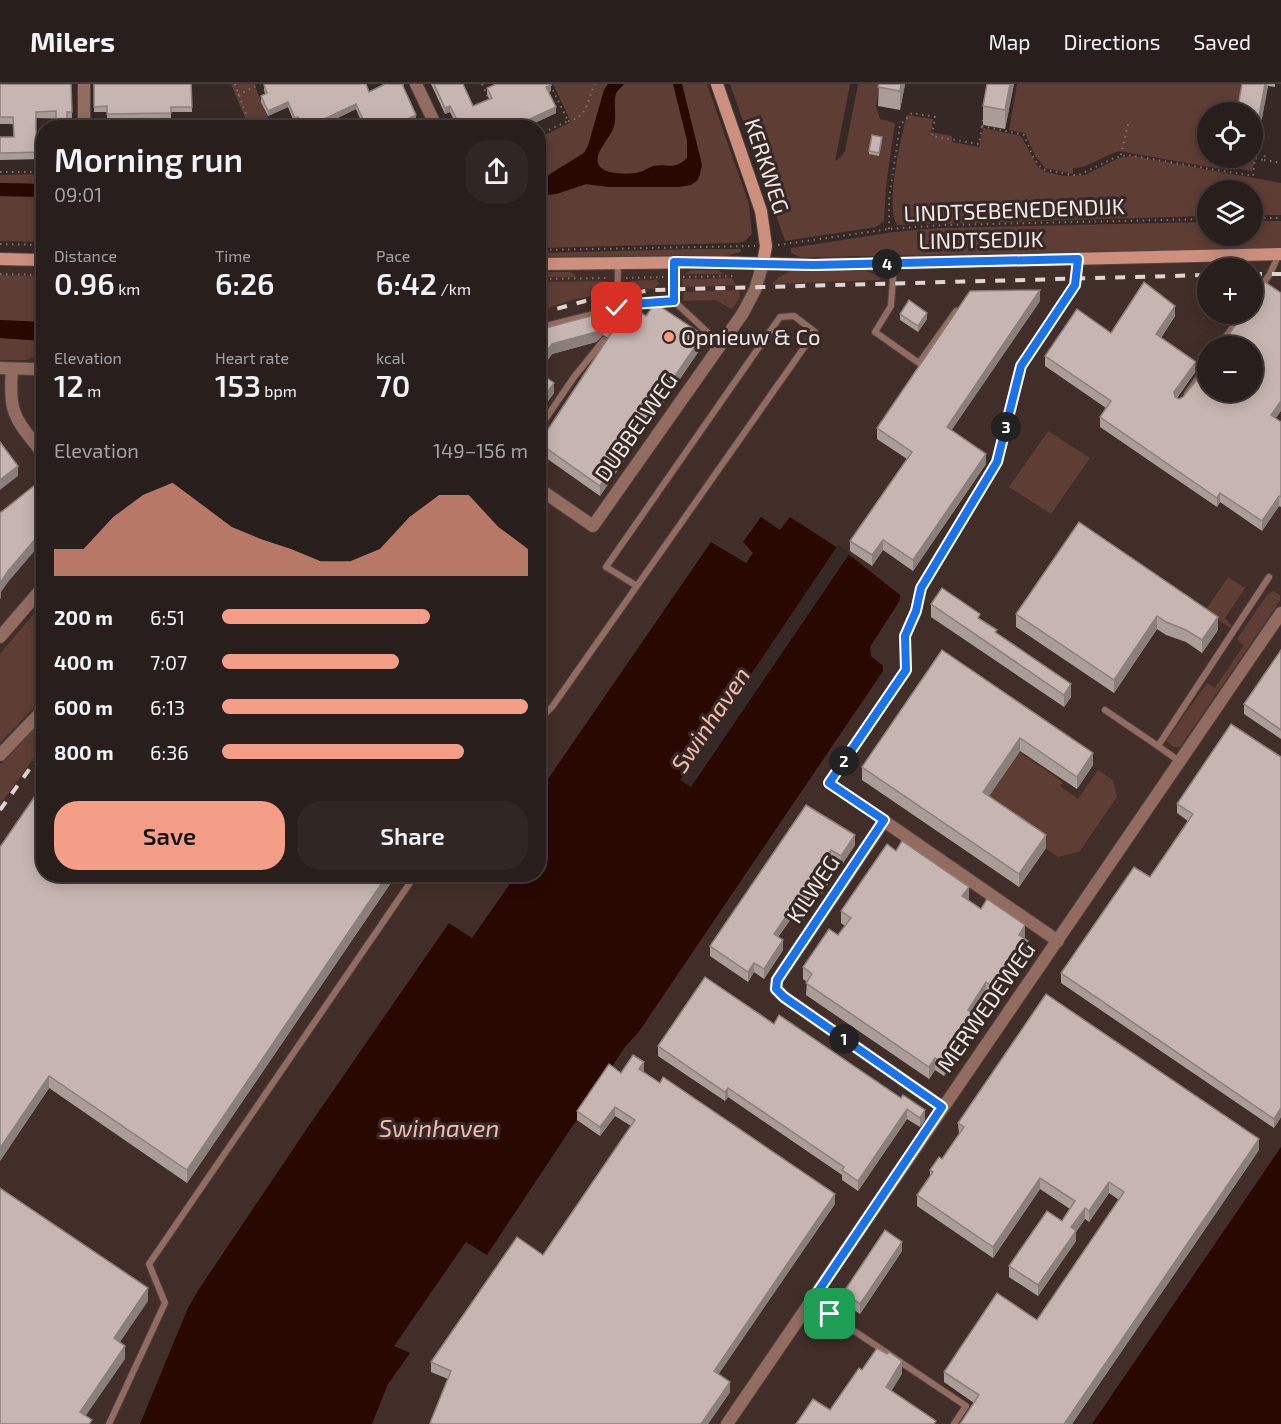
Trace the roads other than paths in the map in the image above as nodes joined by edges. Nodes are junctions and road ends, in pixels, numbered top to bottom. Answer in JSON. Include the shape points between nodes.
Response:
{"nodes":[{"id":1,"x":84,"y":84,"type":"edge"},
{"id":2,"x":416,"y":84,"type":"edge"},
{"id":3,"x":717,"y":84,"type":"edge"},
{"id":4,"x":84,"y":120,"type":"edge"},
{"id":5,"x":433,"y":120,"type":"edge"},
{"id":6,"x":1280,"y":254,"type":"edge"},
{"id":7,"x":0,"y":259,"type":"edge"},
{"id":8,"x":1078,"y":259,"type":"junction"},
{"id":9,"x":36,"y":260,"type":"edge"},
{"id":10,"x":674,"y":262,"type":"junction"},
{"id":11,"x":618,"y":263,"type":"junction"},
{"id":12,"x":764,"y":263,"type":"junction"},
{"id":13,"x":894,"y":263,"type":"junction"},
{"id":14,"x":546,"y":264,"type":"edge"},
{"id":15,"x":1263,"y":283,"type":"edge"},
{"id":16,"x":674,"y":301,"type":"junction"},
{"id":17,"x":617,"y":308,"type":"junction"},
{"id":18,"x":956,"y":311,"type":"edge"},
{"id":19,"x":614,"y":320,"type":"edge"},
{"id":20,"x":546,"y":326,"type":"edge"},
{"id":21,"x":604,"y":340,"type":"edge"},
{"id":22,"x":720,"y":344,"type":"junction"},
{"id":23,"x":36,"y":367,"type":"edge"},
{"id":24,"x":6,"y":369,"type":"edge"},
{"id":25,"x":1197,"y":379,"type":"edge"},
{"id":26,"x":1185,"y":396,"type":"edge"},
{"id":27,"x":546,"y":418,"type":"edge"},
{"id":28,"x":36,"y":445,"type":"edge"},
{"id":29,"x":546,"y":494,"type":"edge"},
{"id":30,"x":1269,"y":577,"type":"dead end"},
{"id":31,"x":637,"y":586,"type":"junction"},
{"id":32,"x":36,"y":594,"type":"edge"},
{"id":33,"x":1281,"y":613,"type":"edge"},
{"id":34,"x":0,"y":637,"type":"edge"},
{"id":35,"x":1104,"y":710,"type":"dead end"},
{"id":36,"x":546,"y":714,"type":"edge"},
{"id":37,"x":36,"y":717,"type":"edge"},
{"id":38,"x":1158,"y":746,"type":"junction"},
{"id":39,"x":0,"y":755,"type":"edge"},
{"id":40,"x":1180,"y":761,"type":"junction"},
{"id":41,"x":884,"y":820,"type":"junction"},
{"id":42,"x":411,"y":882,"type":"edge"},
{"id":43,"x":1058,"y":941,"type":"junction"},
{"id":44,"x":942,"y":1107,"type":"junction"},
{"id":45,"x":811,"y":1302,"type":"junction"},
{"id":46,"x":109,"y":1424,"type":"edge"},
{"id":47,"x":727,"y":1424,"type":"edge"},
{"id":48,"x":954,"y":1424,"type":"edge"}],
"edges":[{"from":1,"to":4,"type":"street"},
{"from":2,"to":5,"type":"street"},
{"from":3,"to":12,"type":"main road","name":"KERKWEG","via":[[761,211]]},
{"from":6,"to":8,"type":"main road","name":"LINDTSEDIJK"},
{"from":6,"to":15,"type":"lane"},
{"from":7,"to":9,"type":"main road"},
{"from":8,"to":13,"type":"main road","name":"LINDTSEDIJK"},
{"from":8,"to":41,"type":"lane","via":[[1075,285],[1021,366],[997,462],[921,588],[905,636],[906,670],[829,783]]},
{"from":10,"to":11,"type":"main road","name":"LINDTSEDIJK"},
{"from":10,"to":12,"type":"main road","name":"LINDTSEDIJK"},
{"from":10,"to":16,"type":"lane"},
{"from":11,"to":14,"type":"main road","name":"LINDTSEDIJK"},
{"from":11,"to":17,"type":"lane"},
{"from":12,"to":13,"type":"main road","name":"LINDTSEDIJK"},
{"from":12,"to":22,"type":"street","name":"DUBBELWEG","via":[[750,300]]},
{"from":13,"to":18,"type":"lane","via":[[891,306],[874,332],[919,363]]},
{"from":16,"to":17,"type":"lane"},
{"from":16,"to":22,"type":"lane"},
{"from":17,"to":19,"type":"lane"},
{"from":17,"to":20,"type":"lane"},
{"from":21,"to":27,"type":"lane"},
{"from":22,"to":29,"type":"street","name":"DUBBELWEG","via":[[593,526]]},
{"from":23,"to":24,"type":"street"},
{"from":24,"to":28,"type":"street","via":[[12,410]]},
{"from":25,"to":26,"type":"lane"},
{"from":30,"to":38,"type":"lane"},
{"from":31,"to":31,"type":"lane","via":[[606,567],[780,317],[794,316],[815,332]]},
{"from":31,"to":36,"type":"lane"},
{"from":32,"to":34,"type":"street"},
{"from":33,"to":40,"type":"street","name":"MERWEDEWEG"},
{"from":35,"to":38,"type":"lane"},
{"from":37,"to":39,"type":"street"},
{"from":38,"to":40,"type":"lane"},
{"from":40,"to":43,"type":"street","name":"MERWEDEWEG"},
{"from":41,"to":43,"type":"street"},
{"from":41,"to":44,"type":"street","name":"KILWEG","via":[[777,980],[776,989]]},
{"from":42,"to":46,"type":"lane","via":[[149,1264],[165,1303]]},
{"from":43,"to":44,"type":"street","name":"MERWEDEWEG"},
{"from":44,"to":45,"type":"street","name":"MERWEDEWEG"},
{"from":45,"to":47,"type":"street","name":"MERWEDEWEG"},
{"from":45,"to":48,"type":"lane","via":[[966,1406]]}]}
